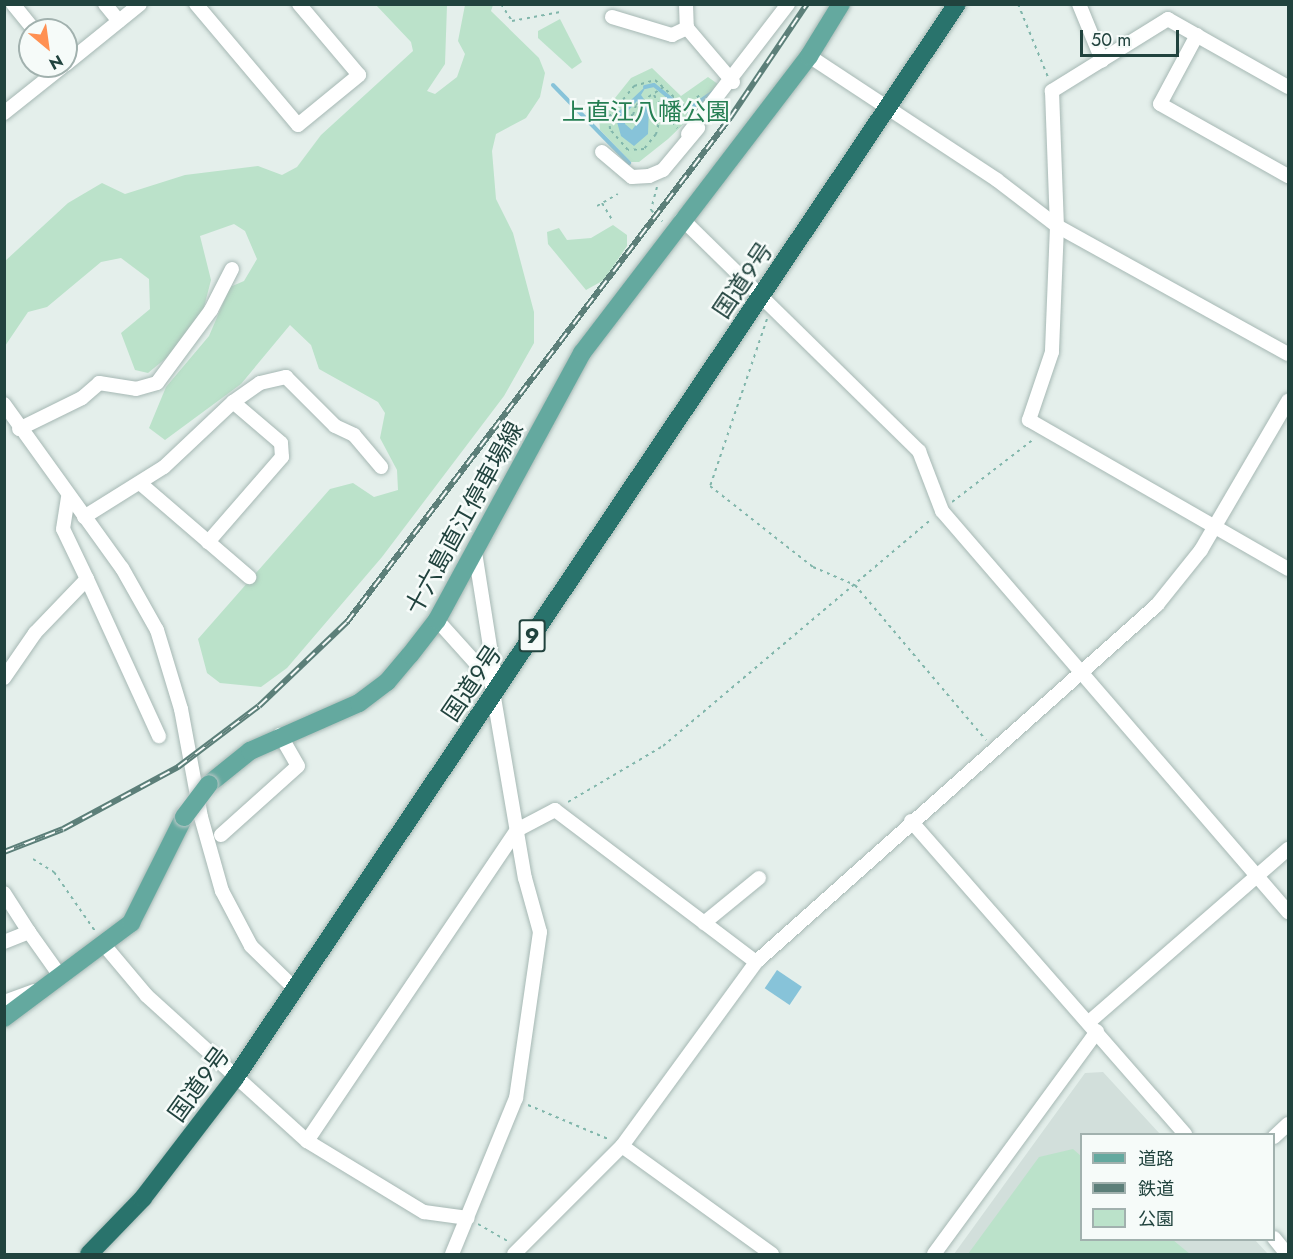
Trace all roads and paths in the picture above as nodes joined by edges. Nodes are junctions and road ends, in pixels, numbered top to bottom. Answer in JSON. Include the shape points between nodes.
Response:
{"nodes":[{"id":1,"x":13,"y":4,"type":"edge"},
{"id":2,"x":105,"y":4,"type":"edge"},
{"id":3,"x":140,"y":4,"type":"edge"},
{"id":4,"x":196,"y":4,"type":"edge"},
{"id":5,"x":299,"y":4,"type":"edge"},
{"id":6,"x":501,"y":4,"type":"edge"},
{"id":7,"x":686,"y":4,"type":"edge"},
{"id":8,"x":788,"y":4,"type":"edge"},
{"id":9,"x":841,"y":4,"type":"edge"},
{"id":10,"x":957,"y":4,"type":"edge"},
{"id":11,"x":1017,"y":4,"type":"edge"},
{"id":12,"x":1079,"y":4,"type":"edge"},
{"id":13,"x":560,"y":12,"type":"dead end"},
{"id":14,"x":612,"y":17,"type":"dead end"},
{"id":15,"x":24,"y":18,"type":"edge"},
{"id":16,"x":118,"y":21,"type":"junction"},
{"id":17,"x":687,"y":28,"type":"junction"},
{"id":18,"x":1197,"y":35,"type":"junction"},
{"id":19,"x":78,"y":54,"type":"edge"},
{"id":20,"x":809,"y":56,"type":"junction"},
{"id":21,"x":1102,"y":60,"type":"junction"},
{"id":22,"x":46,"y":78,"type":"edge"},
{"id":23,"x":729,"y":79,"type":"junction"},
{"id":24,"x":1288,"y":87,"type":"edge"},
{"id":25,"x":664,"y":88,"type":"junction"},
{"id":26,"x":1052,"y":91,"type":"junction"},
{"id":27,"x":654,"y":95,"type":"junction"},
{"id":28,"x":885,"y":106,"type":"junction"},
{"id":29,"x":6,"y":107,"type":"edge"},
{"id":30,"x":714,"y":107,"type":"junction"},
{"id":31,"x":662,"y":110,"type":"junction"},
{"id":32,"x":609,"y":117,"type":"junction"},
{"id":33,"x":688,"y":134,"type":"joint"},
{"id":34,"x":602,"y":152,"type":"dead end"},
{"id":35,"x":663,"y":170,"type":"junction"},
{"id":36,"x":1288,"y":176,"type":"edge"},
{"id":37,"x":618,"y":194,"type":"dead end"},
{"id":38,"x":602,"y":203,"type":"junction"},
{"id":39,"x":597,"y":207,"type":"dead end"},
{"id":40,"x":613,"y":221,"type":"dead end"},
{"id":41,"x":678,"y":224,"type":"junction"},
{"id":42,"x":1057,"y":226,"type":"junction"},
{"id":43,"x":232,"y":269,"type":"dead end"},
{"id":44,"x":766,"y":300,"type":"junction"},
{"id":45,"x":1288,"y":354,"type":"edge"},
{"id":46,"x":1288,"y":401,"type":"edge"},
{"id":47,"x":233,"y":402,"type":"junction"},
{"id":48,"x":4,"y":404,"type":"edge"},
{"id":49,"x":19,"y":429,"type":"junction"},
{"id":50,"x":1054,"y":434,"type":"junction"},
{"id":51,"x":381,"y":467,"type":"dead end"},
{"id":52,"x":141,"y":484,"type":"junction"},
{"id":53,"x":68,"y":497,"type":"junction"},
{"id":54,"x":942,"y":511,"type":"junction"},
{"id":55,"x":84,"y":517,"type":"junction"},
{"id":56,"x":1215,"y":528,"type":"junction"},
{"id":57,"x":208,"y":542,"type":"junction"},
{"id":58,"x":475,"y":552,"type":"junction"},
{"id":59,"x":1288,"y":569,"type":"edge"},
{"id":60,"x":249,"y":577,"type":"dead end"},
{"id":61,"x":87,"y":579,"type":"junction"},
{"id":62,"x":855,"y":585,"type":"junction"},
{"id":63,"x":437,"y":620,"type":"junction"},
{"id":64,"x":1081,"y":674,"type":"junction"},
{"id":65,"x":4,"y":678,"type":"edge"},
{"id":66,"x":493,"y":686,"type":"junction"},
{"id":67,"x":280,"y":735,"type":"junction"},
{"id":68,"x":159,"y":736,"type":"dead end"},
{"id":69,"x":993,"y":747,"type":"junction"},
{"id":70,"x":555,"y":810,"type":"junction"},
{"id":71,"x":911,"y":821,"type":"junction"},
{"id":72,"x":518,"y":830,"type":"junction"},
{"id":73,"x":221,"y":835,"type":"dead end"},
{"id":74,"x":1288,"y":849,"type":"edge"},
{"id":75,"x":33,"y":859,"type":"dead end"},
{"id":76,"x":1258,"y":875,"type":"junction"},
{"id":77,"x":759,"y":878,"type":"dead end"},
{"id":78,"x":4,"y":893,"type":"edge"},
{"id":79,"x":1288,"y":912,"type":"edge"},
{"id":80,"x":704,"y":923,"type":"junction"},
{"id":81,"x":29,"y":932,"type":"junction"},
{"id":82,"x":4,"y":942,"type":"edge"},
{"id":83,"x":105,"y":946,"type":"junction"},
{"id":84,"x":756,"y":962,"type":"junction"},
{"id":85,"x":54,"y":982,"type":"junction"},
{"id":86,"x":295,"y":989,"type":"junction"},
{"id":87,"x":4,"y":1002,"type":"edge"},
{"id":88,"x":4,"y":1018,"type":"edge"},
{"id":89,"x":1093,"y":1026,"type":"junction"},
{"id":90,"x":235,"y":1078,"type":"junction"},
{"id":91,"x":516,"y":1098,"type":"junction"},
{"id":92,"x":1288,"y":1124,"type":"edge"},
{"id":93,"x":1184,"y":1133,"type":"edge"},
{"id":94,"x":1275,"y":1136,"type":"edge"},
{"id":95,"x":307,"y":1141,"type":"junction"},
{"id":96,"x":621,"y":1146,"type":"junction"},
{"id":97,"x":468,"y":1218,"type":"junction"},
{"id":98,"x":1275,"y":1239,"type":"edge"},
{"id":99,"x":517,"y":1252,"type":"edge"},
{"id":100,"x":89,"y":1254,"type":"edge"},
{"id":101,"x":452,"y":1254,"type":"edge"},
{"id":102,"x":772,"y":1254,"type":"edge"},
{"id":103,"x":934,"y":1254,"type":"edge"},
{"id":104,"x":1287,"y":1254,"type":"edge"}],
"edges":[{"from":1,"to":15,"type":"street"},
{"from":2,"to":16,"type":"street"},
{"from":3,"to":16,"type":"street"},
{"from":4,"to":5,"type":"street","via":[[298,125],[359,75]]},
{"from":6,"to":13,"type":"path","via":[[512,21]]},
{"from":7,"to":17,"type":"street"},
{"from":8,"to":23,"type":"street"},
{"from":9,"to":20,"type":"main road","name":"十六島直江停車場線"},
{"from":10,"to":28,"type":"highway","name":"国道9号","number":"9"},
{"from":11,"to":26,"type":"path","via":[[1040,48]]},
{"from":12,"to":21,"type":"street"},
{"from":14,"to":17,"type":"street","via":[[672,35]]},
{"from":16,"to":19,"type":"street"},
{"from":17,"to":23,"type":"street"},
{"from":18,"to":21,"type":"street","via":[[1168,19]]},
{"from":18,"to":24,"type":"street"},
{"from":18,"to":36,"type":"street","via":[[1160,104]]},
{"from":20,"to":28,"type":"street"},
{"from":20,"to":41,"type":"main road","name":"十六島直江停車場線"},
{"from":21,"to":26,"type":"street"},
{"from":22,"to":29,"type":"street"},
{"from":23,"to":25,"type":"path","via":[[685,107]]},
{"from":23,"to":30,"type":"street"},
{"from":25,"to":27,"type":"path"},
{"from":25,"to":32,"type":"path","via":[[655,80],[633,86]]},
{"from":26,"to":42,"type":"street"},
{"from":27,"to":31,"type":"path"},
{"from":27,"to":32,"type":"path","via":[[626,114]]},
{"from":28,"to":42,"type":"street"},
{"from":28,"to":44,"type":"highway","name":"国道9号","number":"9"},
{"from":30,"to":33,"type":"street"},
{"from":30,"to":35,"type":"street"},
{"from":31,"to":32,"type":"path","via":[[656,134],[640,152],[618,142]]},
{"from":31,"to":33,"type":"path"},
{"from":34,"to":35,"type":"street","via":[[632,177]]},
{"from":35,"to":41,"type":"path","via":[[651,210]]},
{"from":37,"to":38,"type":"path"},
{"from":38,"to":39,"type":"path"},
{"from":38,"to":40,"type":"path"},
{"from":41,"to":44,"type":"street"},
{"from":41,"to":58,"type":"main road","name":"十六島直江停車場線","via":[[582,353]]},
{"from":42,"to":45,"type":"street"},
{"from":42,"to":50,"type":"street","via":[[1052,352],[1029,420]]},
{"from":43,"to":49,"type":"street","via":[[211,310],[157,383],[136,389],[99,382],[82,398]]},
{"from":44,"to":54,"type":"street","via":[[919,451]]},
{"from":44,"to":62,"type":"path","via":[[710,486],[813,567]]},
{"from":44,"to":66,"type":"highway","name":"国道9号","number":"9"},
{"from":46,"to":56,"type":"street"},
{"from":47,"to":51,"type":"street","via":[[260,382],[285,377],[335,426],[354,435]]},
{"from":47,"to":52,"type":"street"},
{"from":47,"to":57,"type":"street","via":[[281,443],[282,457]]},
{"from":48,"to":49,"type":"street"},
{"from":49,"to":53,"type":"street"},
{"from":50,"to":54,"type":"path","via":[[1029,439]]},
{"from":50,"to":56,"type":"street"},
{"from":52,"to":55,"type":"street"},
{"from":52,"to":57,"type":"street"},
{"from":53,"to":55,"type":"street"},
{"from":53,"to":61,"type":"street","via":[[63,529]]},
{"from":54,"to":62,"type":"path"},
{"from":54,"to":64,"type":"street"},
{"from":55,"to":86,"type":"street","via":[[122,568],[157,630],[181,710],[201,818],[222,891],[251,946]]},
{"from":56,"to":59,"type":"street"},
{"from":56,"to":64,"type":"street","via":[[1157,605]]},
{"from":57,"to":60,"type":"street"},
{"from":58,"to":63,"type":"main road","name":"十六島直江停車場線"},
{"from":58,"to":66,"type":"street"},
{"from":61,"to":65,"type":"street","via":[[35,633]]},
{"from":61,"to":68,"type":"street"},
{"from":62,"to":69,"type":"path"},
{"from":62,"to":70,"type":"path","via":[[663,746]]},
{"from":63,"to":66,"type":"street"},
{"from":63,"to":67,"type":"main road","name":"十六島直江停車場線","via":[[387,682],[359,703]]},
{"from":64,"to":69,"type":"street"},
{"from":64,"to":76,"type":"street"},
{"from":66,"to":72,"type":"street"},
{"from":66,"to":86,"type":"highway","name":"国道9号","number":"9"},
{"from":67,"to":73,"type":"street","via":[[298,766]]},
{"from":67,"to":83,"type":"main road","name":"十六島直江停車場線","bridge":true,"via":[[250,751],[209,784],[184,817],[131,923]]},
{"from":69,"to":71,"type":"street"},
{"from":70,"to":72,"type":"street"},
{"from":70,"to":80,"type":"street"},
{"from":71,"to":84,"type":"street"},
{"from":71,"to":89,"type":"street"},
{"from":72,"to":91,"type":"street","via":[[540,932]]},
{"from":72,"to":95,"type":"street"},
{"from":74,"to":76,"type":"street"},
{"from":75,"to":83,"type":"path","via":[[54,872]]},
{"from":76,"to":79,"type":"street"},
{"from":76,"to":89,"type":"street"},
{"from":77,"to":80,"type":"street"},
{"from":78,"to":81,"type":"street"},
{"from":80,"to":84,"type":"street"},
{"from":81,"to":82,"type":"street"},
{"from":81,"to":85,"type":"street"},
{"from":83,"to":85,"type":"main road","name":"十六島直江停車場線"},
{"from":83,"to":90,"type":"street","via":[[147,996]]},
{"from":84,"to":96,"type":"street"},
{"from":85,"to":87,"type":"street"},
{"from":85,"to":88,"type":"main road","name":"十六島直江停車場線"},
{"from":86,"to":90,"type":"highway","name":"国道9号","number":"9"},
{"from":89,"to":93,"type":"street"},
{"from":89,"to":103,"type":"street"},
{"from":90,"to":95,"type":"street"},
{"from":90,"to":100,"type":"highway","name":"国道9号","number":"9","via":[[143,1198]]},
{"from":91,"to":96,"type":"path"},
{"from":91,"to":97,"type":"street"},
{"from":92,"to":94,"type":"street"},
{"from":95,"to":97,"type":"street","via":[[424,1212]]},
{"from":96,"to":99,"type":"street"},
{"from":96,"to":102,"type":"street"},
{"from":97,"to":99,"type":"path"},
{"from":97,"to":101,"type":"street"},
{"from":98,"to":104,"type":"street"}]}
